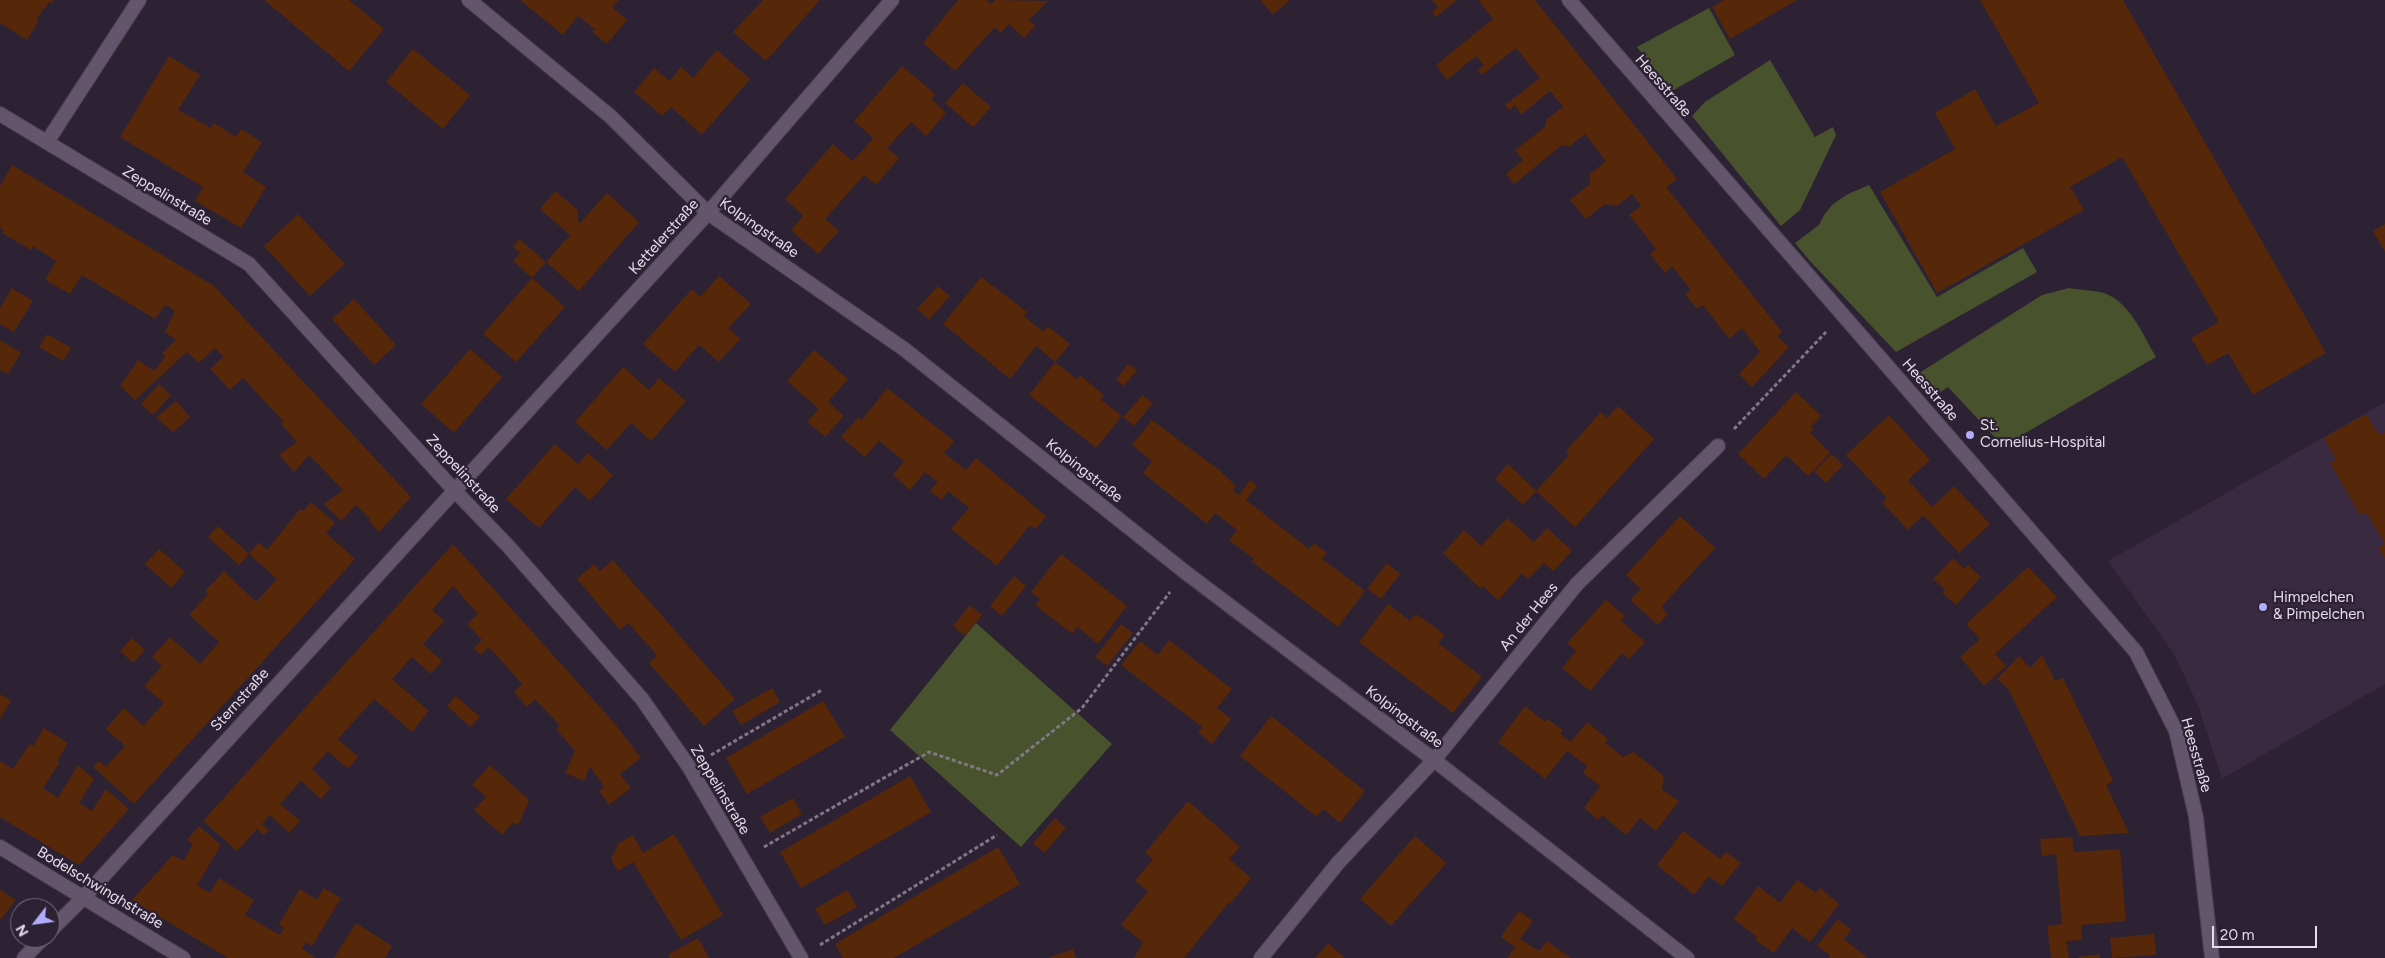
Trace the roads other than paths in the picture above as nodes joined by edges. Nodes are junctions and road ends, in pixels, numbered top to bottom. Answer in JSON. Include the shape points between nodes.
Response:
{"nodes":[{"id":1,"x":139,"y":0,"type":"edge"},
{"id":2,"x":469,"y":0,"type":"edge"},
{"id":3,"x":892,"y":0,"type":"edge"},
{"id":4,"x":1569,"y":0,"type":"edge"},
{"id":5,"x":0,"y":114,"type":"edge"},
{"id":6,"x":47,"y":142,"type":"junction"},
{"id":7,"x":708,"y":213,"type":"junction"},
{"id":8,"x":1718,"y":446,"type":"road end"},
{"id":9,"x":454,"y":490,"type":"junction"},
{"id":10,"x":1434,"y":760,"type":"junction"},
{"id":11,"x":0,"y":847,"type":"edge"},
{"id":12,"x":84,"y":897,"type":"junction"},
{"id":13,"x":60,"y":921,"type":"edge"},
{"id":14,"x":34,"y":948,"type":"edge"},
{"id":15,"x":801,"y":957,"type":"edge"},
{"id":16,"x":24,"y":958,"type":"edge"},
{"id":17,"x":183,"y":958,"type":"edge"},
{"id":18,"x":1261,"y":958,"type":"edge"},
{"id":19,"x":1687,"y":958,"type":"edge"},
{"id":20,"x":2212,"y":958,"type":"edge"}],
"edges":[{"from":1,"to":6,"type":"street"},
{"from":2,"to":7,"type":"street","name":"Kolpingstraße","via":[[610,116]]},
{"from":3,"to":7,"type":"street","name":"Kettelerstraße"},
{"from":4,"to":20,"type":"street","name":"Heesstraße","via":[[2136,652],[2176,731],[2196,817]]},
{"from":5,"to":6,"type":"street","name":"Zeppelinstraße"},
{"from":6,"to":9,"type":"street","name":"Zeppelinstraße","via":[[249,264]]},
{"from":7,"to":9,"type":"street","name":"Kettelerstraße"},
{"from":7,"to":10,"type":"street","name":"Kolpingstraße","via":[[904,349],[1185,572]]},
{"from":8,"to":10,"type":"street","name":"An der Hees","via":[[1577,584]]},
{"from":9,"to":12,"type":"street","name":"Sternstraße"},
{"from":9,"to":15,"type":"street","name":"Zeppelinstraße","via":[[509,547],[642,699],[689,767]]},
{"from":10,"to":18,"type":"street","name":"An der Hees","via":[[1338,863]]},
{"from":10,"to":19,"type":"street","name":"Kolpingstraße"},
{"from":11,"to":12,"type":"street","name":"Bodelschwinghstraße"},
{"from":12,"to":13,"type":"street","name":"Sternstraße"},
{"from":12,"to":17,"type":"street","name":"Bodelschwinghstraße"},
{"from":14,"to":16,"type":"street"}]}
